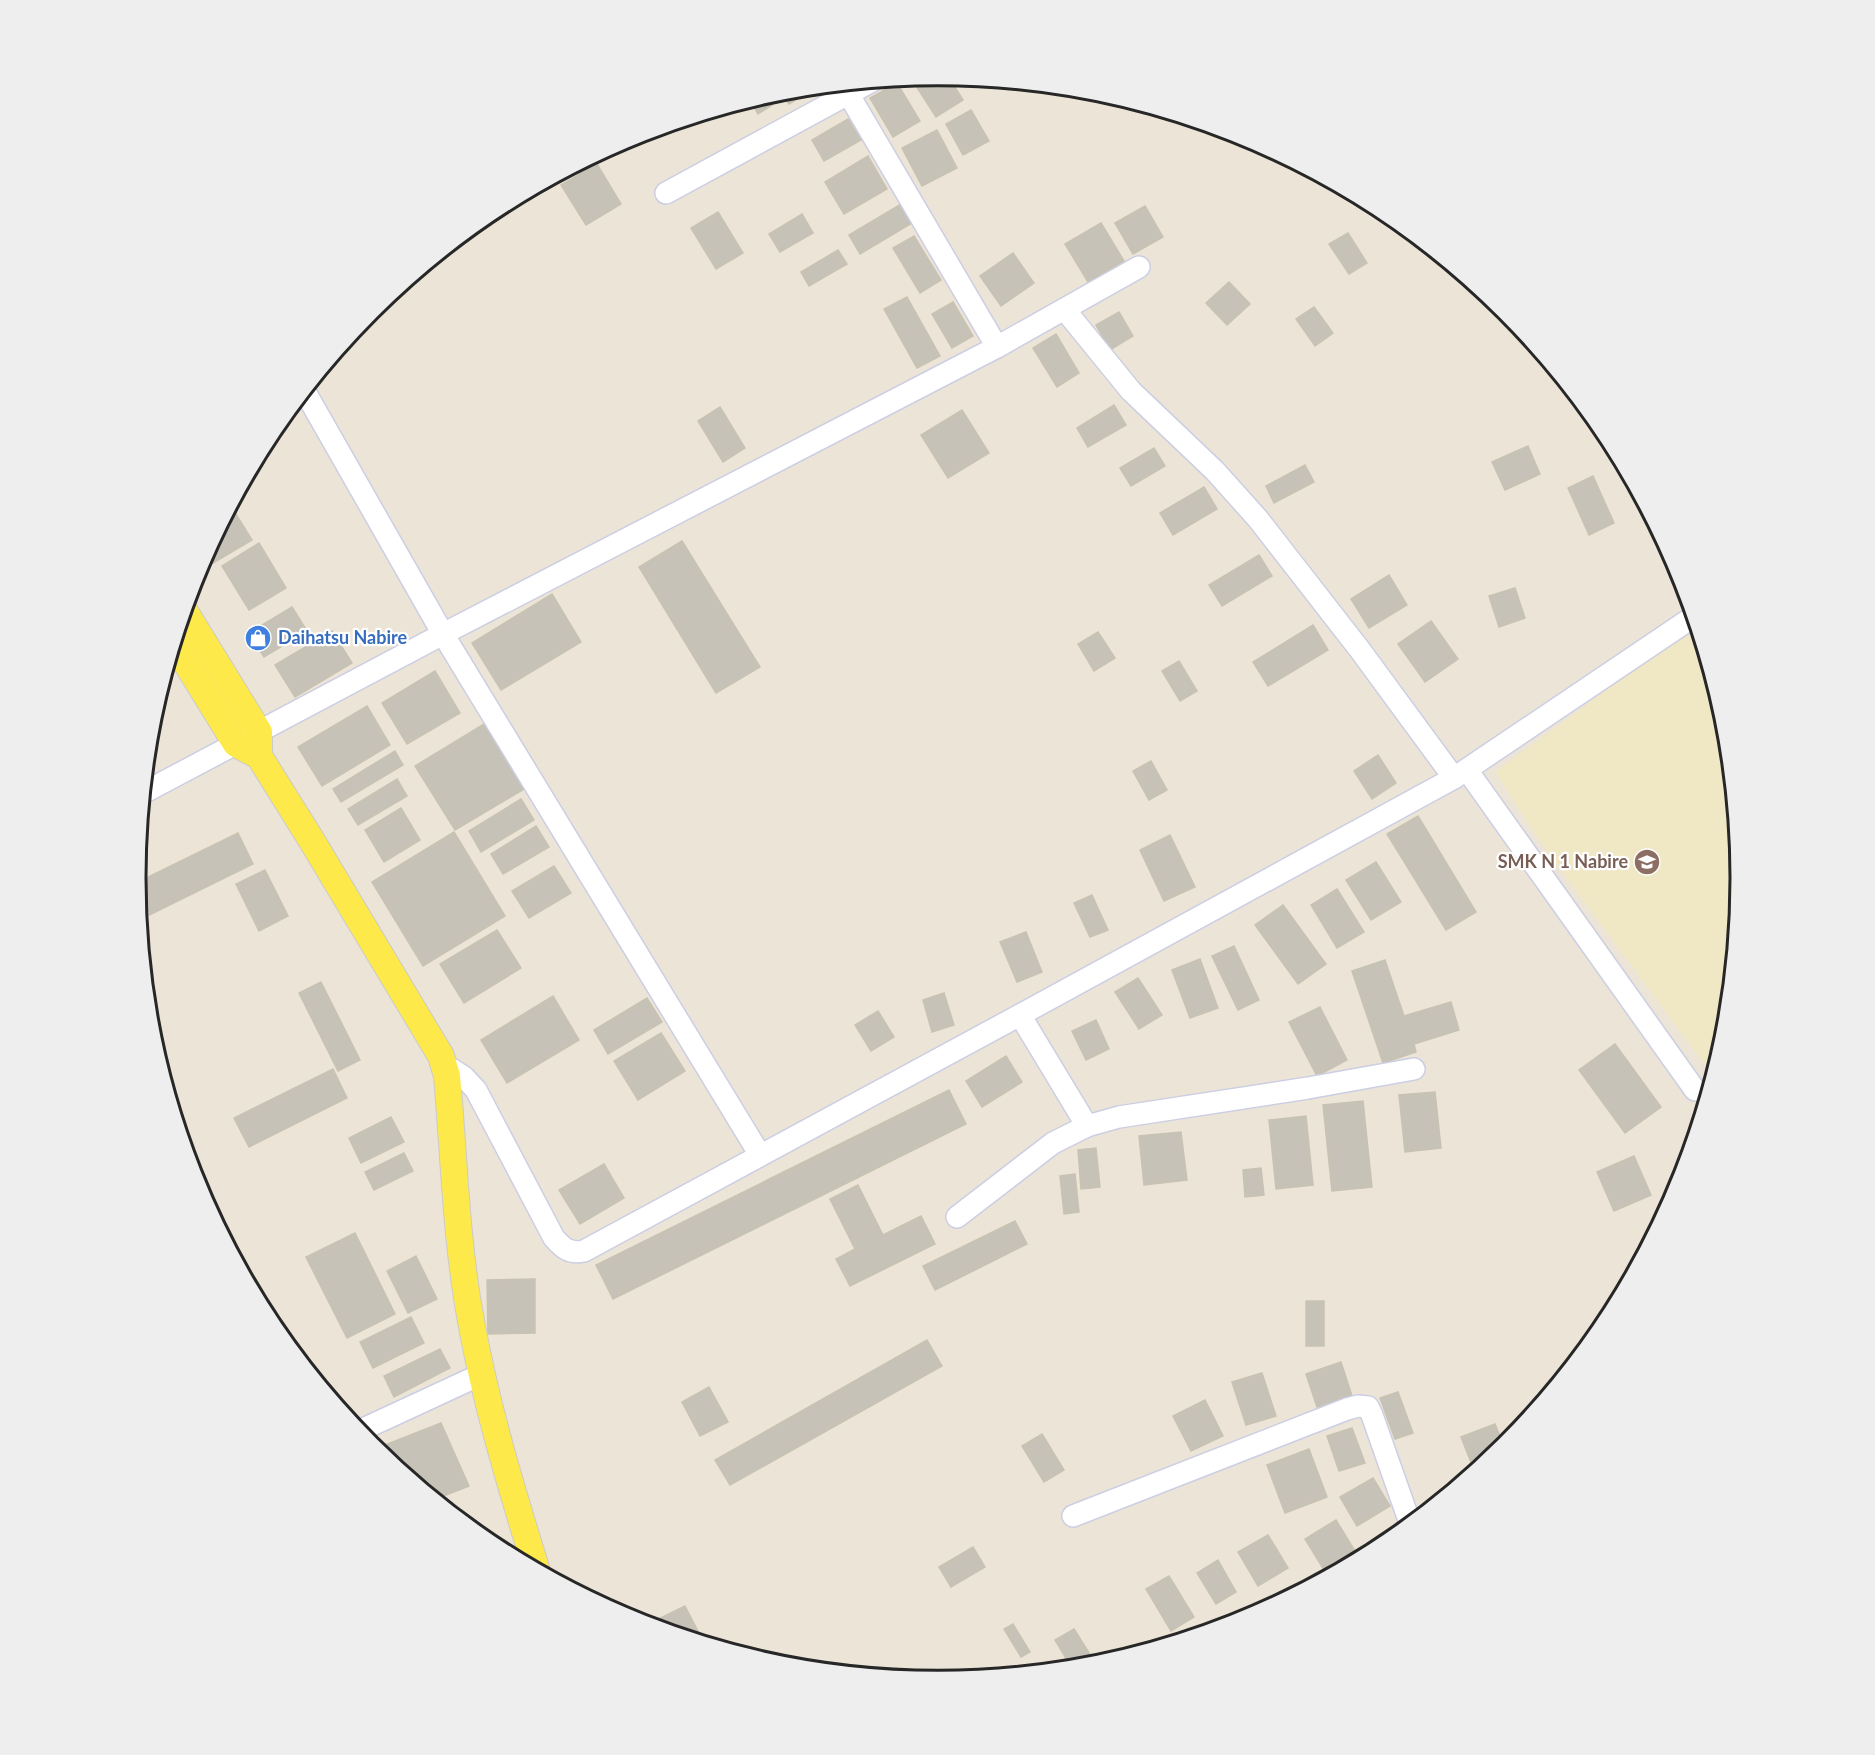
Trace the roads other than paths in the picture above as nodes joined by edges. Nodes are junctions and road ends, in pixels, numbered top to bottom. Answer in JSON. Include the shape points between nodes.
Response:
{"nodes":[{"id":1,"x":858,"y":90,"type":"edge"},
{"id":2,"x":849,"y":95,"type":"junction"},
{"id":3,"x":666,"y":193,"type":"dead end"},
{"id":4,"x":1138,"y":267,"type":"dead end"},
{"id":5,"x":1065,"y":310,"type":"junction"},
{"id":6,"x":997,"y":347,"type":"junction"},
{"id":7,"x":308,"y":397,"type":"edge"},
{"id":8,"x":189,"y":619,"type":"edge"},
{"id":9,"x":1686,"y":621,"type":"edge"},
{"id":10,"x":443,"y":634,"type":"junction"},
{"id":11,"x":179,"y":651,"type":"edge"},
{"id":12,"x":236,"y":744,"type":"junction"},
{"id":13,"x":259,"y":744,"type":"junction"},
{"id":14,"x":1460,"y":774,"type":"junction"},
{"id":15,"x":151,"y":789,"type":"edge"},
{"id":16,"x":1020,"y":1016,"type":"junction"},
{"id":17,"x":444,"y":1064,"type":"junction"},
{"id":18,"x":1414,"y":1069,"type":"dead end"},
{"id":19,"x":1695,"y":1090,"type":"dead end"},
{"id":20,"x":1087,"y":1126,"type":"junction"},
{"id":21,"x":760,"y":1155,"type":"junction"},
{"id":22,"x":957,"y":1217,"type":"dead end"},
{"id":23,"x":482,"y":1374,"type":"junction"},
{"id":24,"x":367,"y":1427,"type":"edge"},
{"id":25,"x":1407,"y":1515,"type":"edge"},
{"id":26,"x":1073,"y":1516,"type":"dead end"},
{"id":27,"x":533,"y":1558,"type":"edge"}],
"edges":[{"from":1,"to":2,"type":"street"},
{"from":2,"to":3,"type":"street"},
{"from":2,"to":6,"type":"street"},
{"from":4,"to":5,"type":"street"},
{"from":5,"to":6,"type":"street"},
{"from":5,"to":14,"type":"street","via":[[1131,391],[1252,511]]},
{"from":6,"to":10,"type":"street"},
{"from":7,"to":10,"type":"street"},
{"from":8,"to":13,"type":"main road"},
{"from":9,"to":14,"type":"street"},
{"from":10,"to":13,"type":"street"},
{"from":10,"to":21,"type":"street"},
{"from":11,"to":12,"type":"main road"},
{"from":12,"to":13,"type":"main road"},
{"from":12,"to":15,"type":"street"},
{"from":13,"to":17,"type":"main road"},
{"from":14,"to":16,"type":"street"},
{"from":14,"to":19,"type":"street"},
{"from":16,"to":20,"type":"street"},
{"from":16,"to":21,"type":"street"},
{"from":17,"to":21,"type":"street","via":[[476,1090],[554,1238],[571,1252],[591,1248]]},
{"from":17,"to":23,"type":"main road","via":[[470,1320]]},
{"from":18,"to":20,"type":"street","via":[[1119,1117]]},
{"from":20,"to":22,"type":"street","via":[[1053,1143]]},
{"from":23,"to":24,"type":"street"},
{"from":23,"to":27,"type":"main road"},
{"from":25,"to":26,"type":"street","via":[[1372,1415],[1368,1407],[1362,1406]]}]}
